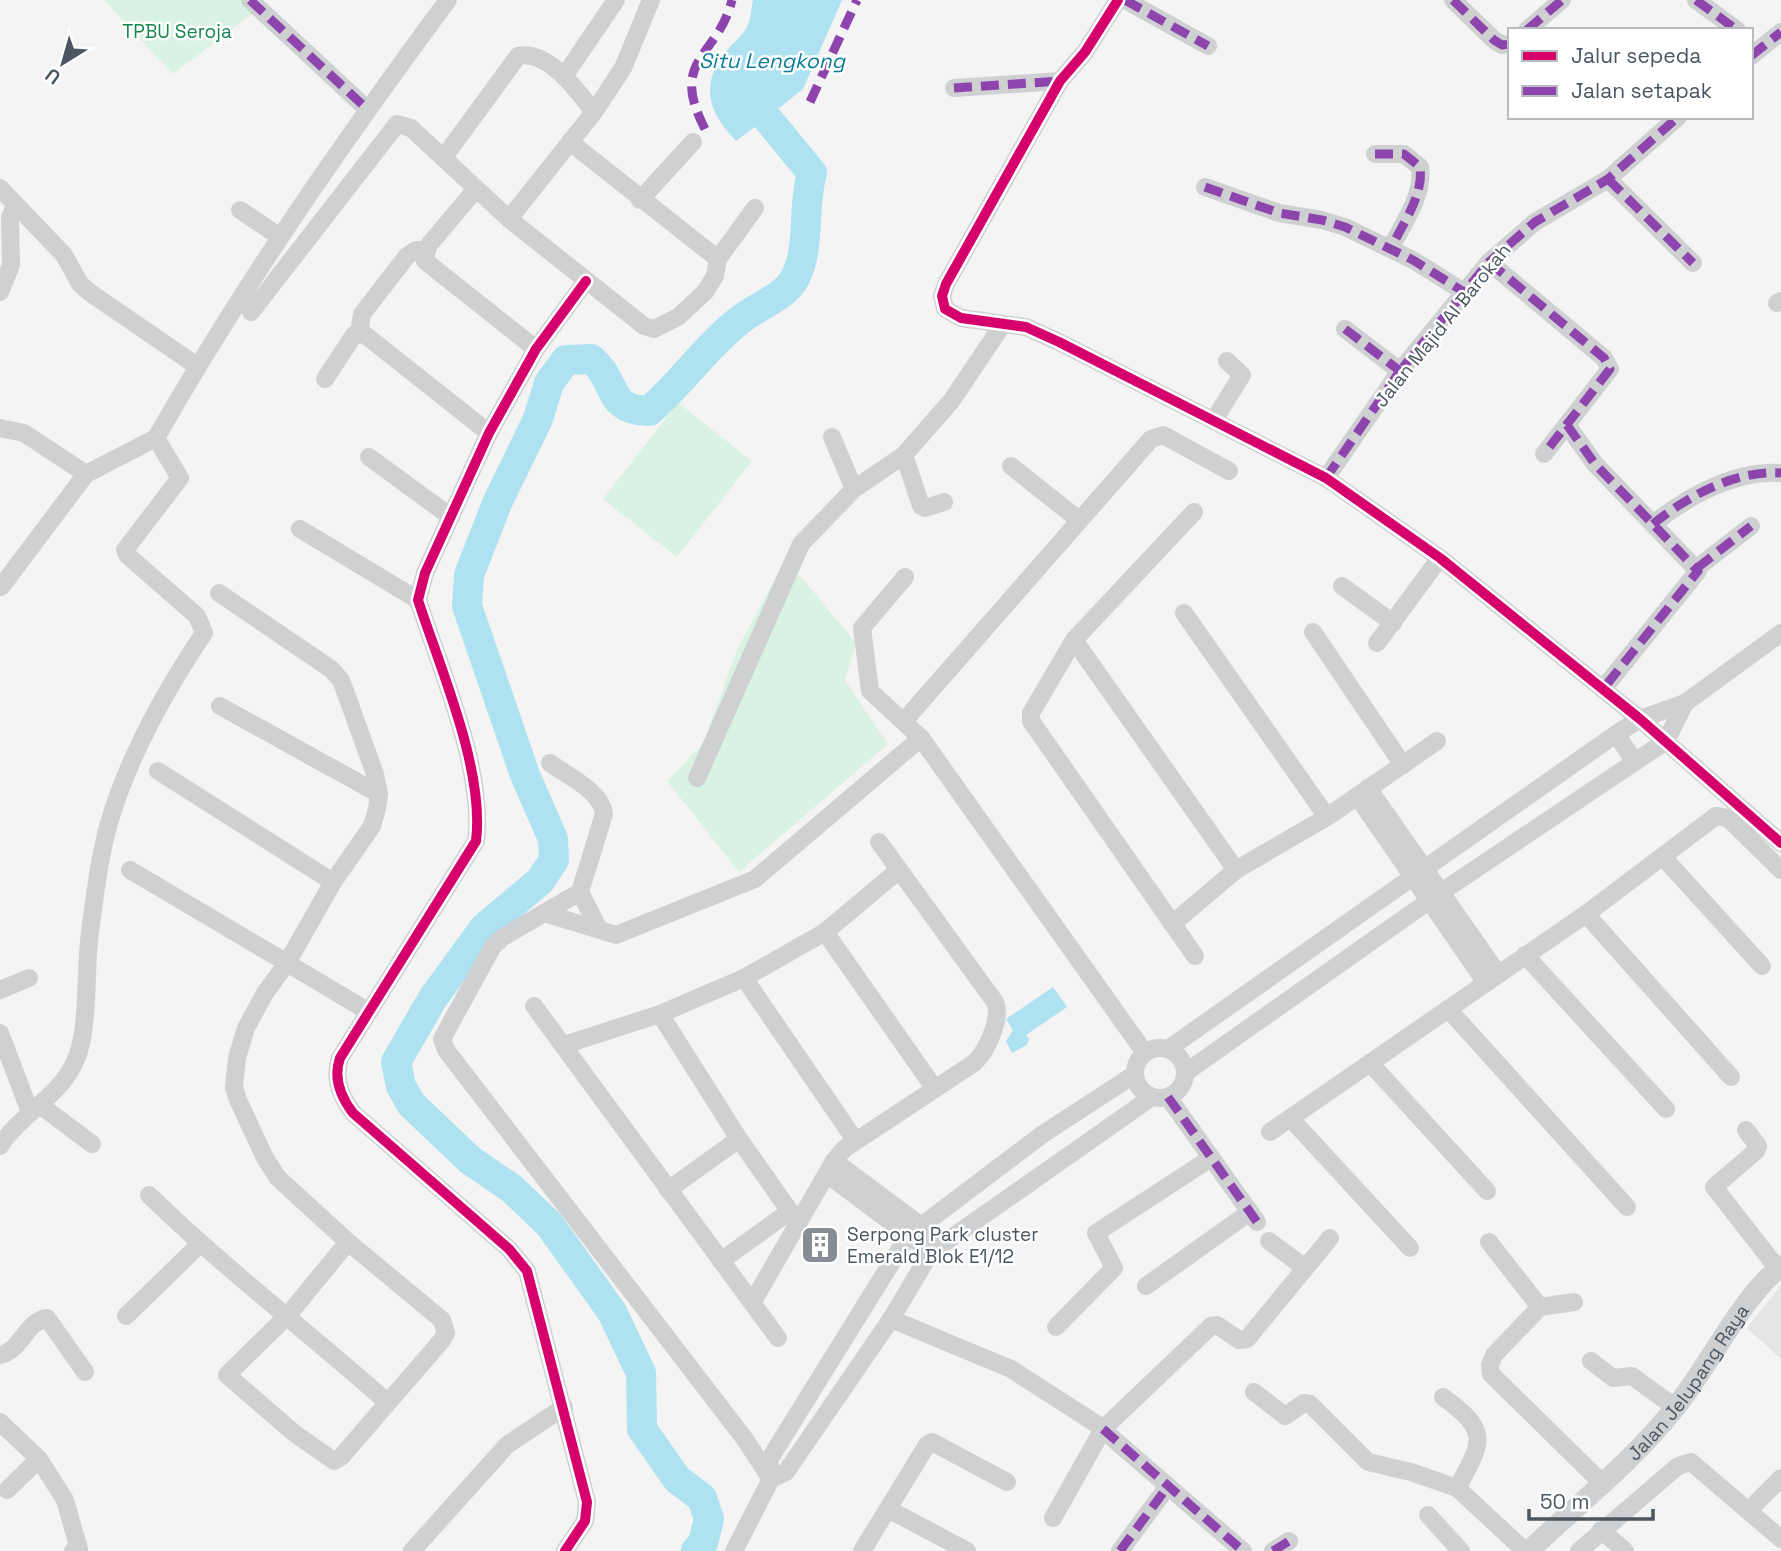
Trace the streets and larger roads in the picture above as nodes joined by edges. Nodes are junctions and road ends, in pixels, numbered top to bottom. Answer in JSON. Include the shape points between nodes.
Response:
{"nodes":[{"id":1,"x":250,"y":0,"type":"edge"},
{"id":2,"x":447,"y":0,"type":"edge"},
{"id":3,"x":616,"y":0,"type":"edge"},
{"id":4,"x":651,"y":0,"type":"edge"},
{"id":5,"x":1118,"y":0,"type":"edge"},
{"id":6,"x":1125,"y":0,"type":"edge"},
{"id":7,"x":1453,"y":0,"type":"edge"},
{"id":8,"x":1562,"y":0,"type":"edge"},
{"id":9,"x":1696,"y":0,"type":"edge"},
{"id":10,"x":1529,"y":28,"type":"edge"},
{"id":11,"x":1734,"y":28,"type":"edge"},
{"id":12,"x":1781,"y":32,"type":"edge"},
{"id":13,"x":1508,"y":44,"type":"edge"},
{"id":14,"x":1208,"y":47,"type":"dead end"},
{"id":15,"x":1755,"y":48,"type":"edge"},
{"id":16,"x":565,"y":75,"type":"junction"},
{"id":17,"x":1060,"y":81,"type":"junction"},
{"id":18,"x":954,"y":88,"type":"dead end"},
{"id":19,"x":368,"y":108,"type":"junction"},
{"id":20,"x":594,"y":112,"type":"junction"},
{"id":21,"x":1676,"y":119,"type":"edge"},
{"id":22,"x":570,"y":142,"type":"junction"},
{"id":23,"x":693,"y":142,"type":"dead end"},
{"id":24,"x":1375,"y":154,"type":"dead end"},
{"id":25,"x":444,"y":157,"type":"junction"},
{"id":26,"x":1608,"y":178,"type":"junction"},
{"id":27,"x":1205,"y":187,"type":"dead end"},
{"id":28,"x":0,"y":188,"type":"edge"},
{"id":29,"x":476,"y":189,"type":"junction"},
{"id":30,"x":640,"y":200,"type":"junction"},
{"id":31,"x":15,"y":206,"type":"junction"},
{"id":32,"x":755,"y":208,"type":"dead end"},
{"id":33,"x":240,"y":210,"type":"dead end"},
{"id":34,"x":509,"y":219,"type":"junction"},
{"id":35,"x":280,"y":237,"type":"junction"},
{"id":36,"x":1391,"y":248,"type":"junction"},
{"id":37,"x":425,"y":250,"type":"junction"},
{"id":38,"x":718,"y":259,"type":"junction"},
{"id":39,"x":1489,"y":262,"type":"junction"},
{"id":40,"x":1693,"y":263,"type":"dead end"},
{"id":41,"x":586,"y":281,"type":"junction"},
{"id":42,"x":0,"y":292,"type":"edge"},
{"id":43,"x":1464,"y":292,"type":"junction"},
{"id":44,"x":251,"y":312,"type":"dead end"},
{"id":45,"x":1003,"y":324,"type":"junction"},
{"id":46,"x":1345,"y":329,"type":"dead end"},
{"id":47,"x":359,"y":333,"type":"junction"},
{"id":48,"x":536,"y":349,"type":"junction"},
{"id":49,"x":1227,"y":360,"type":"dead end"},
{"id":50,"x":197,"y":366,"type":"junction"},
{"id":51,"x":1400,"y":371,"type":"junction"},
{"id":52,"x":325,"y":379,"type":"dead end"},
{"id":53,"x":1214,"y":420,"type":"junction"},
{"id":54,"x":1567,"y":425,"type":"junction"},
{"id":55,"x":0,"y":428,"type":"edge"},
{"id":56,"x":489,"y":433,"type":"junction"},
{"id":57,"x":832,"y":437,"type":"dead end"},
{"id":58,"x":156,"y":438,"type":"junction"},
{"id":59,"x":1544,"y":454,"type":"dead end"},
{"id":60,"x":904,"y":455,"type":"junction"},
{"id":61,"x":369,"y":457,"type":"dead end"},
{"id":62,"x":1011,"y":466,"type":"dead end"},
{"id":63,"x":1229,"y":471,"type":"dead end"},
{"id":64,"x":1781,"y":473,"type":"edge"},
{"id":65,"x":86,"y":474,"type":"junction"},
{"id":66,"x":1326,"y":478,"type":"junction"},
{"id":67,"x":854,"y":489,"type":"junction"},
{"id":68,"x":944,"y":502,"type":"dead end"},
{"id":69,"x":1194,"y":512,"type":"dead end"},
{"id":70,"x":451,"y":517,"type":"junction"},
{"id":71,"x":1079,"y":520,"type":"junction"},
{"id":72,"x":1653,"y":524,"type":"junction"},
{"id":73,"x":1751,"y":526,"type":"dead end"},
{"id":74,"x":300,"y":529,"type":"dead end"},
{"id":75,"x":1440,"y":558,"type":"junction"},
{"id":76,"x":1697,"y":568,"type":"junction"},
{"id":77,"x":905,"y":577,"type":"dead end"},
{"id":78,"x":1342,"y":586,"type":"dead end"},
{"id":79,"x":1,"y":587,"type":"edge"},
{"id":80,"x":219,"y":593,"type":"dead end"},
{"id":81,"x":418,"y":600,"type":"junction"},
{"id":82,"x":1184,"y":613,"type":"dead end"},
{"id":83,"x":1393,"y":623,"type":"junction"},
{"id":84,"x":1313,"y":632,"type":"dead end"},
{"id":85,"x":1781,"y":633,"type":"edge"},
{"id":86,"x":1074,"y":640,"type":"junction"},
{"id":87,"x":1377,"y":643,"type":"dead end"},
{"id":88,"x":1603,"y":689,"type":"junction"},
{"id":89,"x":1685,"y":703,"type":"junction"},
{"id":90,"x":220,"y":706,"type":"dead end"},
{"id":91,"x":1640,"y":719,"type":"junction"},
{"id":92,"x":904,"y":721,"type":"junction"},
{"id":93,"x":1616,"y":734,"type":"junction"},
{"id":94,"x":921,"y":738,"type":"junction"},
{"id":95,"x":1437,"y":741,"type":"dead end"},
{"id":96,"x":1666,"y":741,"type":"junction"},
{"id":97,"x":1635,"y":762,"type":"junction"},
{"id":98,"x":550,"y":763,"type":"dead end"},
{"id":99,"x":1403,"y":765,"type":"junction"},
{"id":100,"x":158,"y":771,"type":"dead end"},
{"id":101,"x":697,"y":778,"type":"dead end"},
{"id":102,"x":1363,"y":792,"type":"junction"},
{"id":103,"x":379,"y":794,"type":"junction"},
{"id":104,"x":1327,"y":817,"type":"junction"},
{"id":105,"x":879,"y":842,"type":"dead end"},
{"id":106,"x":1781,"y":843,"type":"edge"},
{"id":107,"x":1663,"y":857,"type":"junction"},
{"id":108,"x":130,"y":870,"type":"dead end"},
{"id":109,"x":899,"y":870,"type":"junction"},
{"id":110,"x":1236,"y":870,"type":"junction"},
{"id":111,"x":1781,"y":870,"type":"edge"},
{"id":112,"x":1418,"y":874,"type":"junction"},
{"id":113,"x":334,"y":882,"type":"junction"},
{"id":114,"x":580,"y":892,"type":"junction"},
{"id":115,"x":1435,"y":897,"type":"junction"},
{"id":116,"x":544,"y":913,"type":"junction"},
{"id":117,"x":1586,"y":914,"type":"junction"},
{"id":118,"x":1172,"y":924,"type":"junction"},
{"id":119,"x":599,"y":929,"type":"junction"},
{"id":120,"x":825,"y":932,"type":"junction"},
{"id":121,"x":1525,"y":955,"type":"junction"},
{"id":122,"x":1195,"y":956,"type":"dead end"},
{"id":123,"x":287,"y":963,"type":"junction"},
{"id":124,"x":1762,"y":966,"type":"dead end"},
{"id":125,"x":29,"y":978,"type":"dead end"},
{"id":126,"x":744,"y":978,"type":"junction"},
{"id":127,"x":1492,"y":978,"type":"junction"},
{"id":128,"x":0,"y":990,"type":"edge"},
{"id":129,"x":534,"y":1006,"type":"dead end"},
{"id":130,"x":1448,"y":1009,"type":"junction"},
{"id":131,"x":369,"y":1012,"type":"junction"},
{"id":132,"x":660,"y":1014,"type":"junction"},
{"id":133,"x":0,"y":1033,"type":"edge"},
{"id":134,"x":564,"y":1045,"type":"junction"},
{"id":135,"x":1168,"y":1049,"type":"junction"},
{"id":136,"x":1145,"y":1053,"type":"junction"},
{"id":137,"x":1370,"y":1063,"type":"junction"},
{"id":138,"x":1135,"y":1073,"type":"junction"},
{"id":139,"x":1185,"y":1073,"type":"junction"},
{"id":140,"x":1731,"y":1077,"type":"dead end"},
{"id":141,"x":935,"y":1089,"type":"junction"},
{"id":142,"x":1160,"y":1097,"type":"junction"},
{"id":143,"x":35,"y":1108,"type":"junction"},
{"id":144,"x":1666,"y":1110,"type":"dead end"},
{"id":145,"x":1291,"y":1119,"type":"junction"},
{"id":146,"x":1746,"y":1130,"type":"dead end"},
{"id":147,"x":1270,"y":1132,"type":"dead end"},
{"id":148,"x":739,"y":1139,"type":"junction"},
{"id":149,"x":855,"y":1140,"type":"junction"},
{"id":150,"x":92,"y":1144,"type":"dead end"},
{"id":151,"x":0,"y":1146,"type":"edge"},
{"id":152,"x":1211,"y":1158,"type":"junction"},
{"id":153,"x":830,"y":1167,"type":"junction"},
{"id":154,"x":668,"y":1190,"type":"junction"},
{"id":155,"x":1487,"y":1191,"type":"dead end"},
{"id":156,"x":149,"y":1195,"type":"dead end"},
{"id":157,"x":1627,"y":1208,"type":"dead end"},
{"id":158,"x":794,"y":1217,"type":"junction"},
{"id":159,"x":914,"y":1231,"type":"junction"},
{"id":160,"x":1330,"y":1238,"type":"dead end"},
{"id":161,"x":1269,"y":1241,"type":"dead end"},
{"id":162,"x":348,"y":1242,"type":"junction"},
{"id":163,"x":1489,"y":1242,"type":"dead end"},
{"id":164,"x":200,"y":1244,"type":"junction"},
{"id":165,"x":937,"y":1248,"type":"junction"},
{"id":166,"x":1410,"y":1248,"type":"dead end"},
{"id":167,"x":721,"y":1261,"type":"junction"},
{"id":168,"x":1305,"y":1268,"type":"junction"},
{"id":169,"x":1779,"y":1268,"type":"edge"},
{"id":170,"x":1146,"y":1286,"type":"dead end"},
{"id":171,"x":1574,"y":1302,"type":"dead end"},
{"id":172,"x":752,"y":1303,"type":"junction"},
{"id":173,"x":1539,"y":1307,"type":"junction"},
{"id":174,"x":288,"y":1315,"type":"junction"},
{"id":175,"x":125,"y":1316,"type":"dead end"},
{"id":176,"x":891,"y":1319,"type":"junction"},
{"id":177,"x":1056,"y":1327,"type":"dead end"},
{"id":178,"x":778,"y":1338,"type":"dead end"},
{"id":179,"x":0,"y":1354,"type":"edge"},
{"id":180,"x":1591,"y":1362,"type":"dead end"},
{"id":181,"x":85,"y":1372,"type":"dead end"},
{"id":182,"x":1254,"y":1392,"type":"dead end"},
{"id":183,"x":1443,"y":1397,"type":"dead end"},
{"id":184,"x":387,"y":1402,"type":"junction"},
{"id":185,"x":564,"y":1407,"type":"junction"},
{"id":186,"x":1676,"y":1408,"type":"junction"},
{"id":187,"x":0,"y":1422,"type":"edge"},
{"id":188,"x":1103,"y":1429,"type":"junction"},
{"id":189,"x":40,"y":1460,"type":"junction"},
{"id":190,"x":1781,"y":1478,"type":"edge"},
{"id":191,"x":771,"y":1479,"type":"junction"},
{"id":192,"x":1007,"y":1482,"type":"dead end"},
{"id":193,"x":1602,"y":1483,"type":"junction"},
{"id":194,"x":1168,"y":1486,"type":"junction"},
{"id":195,"x":1457,"y":1489,"type":"junction"},
{"id":196,"x":7,"y":1490,"type":"dead end"},
{"id":197,"x":888,"y":1509,"type":"junction"},
{"id":198,"x":1749,"y":1510,"type":"junction"},
{"id":199,"x":1427,"y":1515,"type":"dead end"},
{"id":200,"x":1053,"y":1518,"type":"dead end"},
{"id":201,"x":1601,"y":1530,"type":"junction"},
{"id":202,"x":1781,"y":1539,"type":"edge"},
{"id":203,"x":1289,"y":1541,"type":"dead end"},
{"id":204,"x":77,"y":1550,"type":"edge"},
{"id":205,"x":412,"y":1551,"type":"edge"},
{"id":206,"x":565,"y":1551,"type":"edge"},
{"id":207,"x":734,"y":1551,"type":"edge"},
{"id":208,"x":862,"y":1551,"type":"edge"},
{"id":209,"x":967,"y":1551,"type":"edge"},
{"id":210,"x":1120,"y":1551,"type":"edge"},
{"id":211,"x":1243,"y":1551,"type":"edge"},
{"id":212,"x":1273,"y":1551,"type":"edge"},
{"id":213,"x":1461,"y":1551,"type":"edge"},
{"id":214,"x":1527,"y":1551,"type":"edge"},
{"id":215,"x":1579,"y":1551,"type":"edge"},
{"id":216,"x":1625,"y":1551,"type":"edge"}],
"edges":[{"from":1,"to":19,"type":"street"},
{"from":2,"to":19,"type":"street"},
{"from":3,"to":16,"type":"street"},
{"from":4,"to":20,"type":"street","via":[[623,68]]},
{"from":5,"to":17,"type":"street"},
{"from":6,"to":14,"type":"street"},
{"from":7,"to":13,"type":"street","via":[[1494,40]]},
{"from":8,"to":10,"type":"street"},
{"from":9,"to":11,"type":"street"},
{"from":12,"to":15,"type":"street"},
{"from":16,"to":20,"type":"street"},
{"from":16,"to":25,"type":"street","via":[[530,55],[518,56]]},
{"from":17,"to":18,"type":"street"},
{"from":17,"to":45,"type":"street","via":[[942,296],[951,315]]},
{"from":19,"to":35,"type":"street"},
{"from":20,"to":22,"type":"street"},
{"from":21,"to":26,"type":"street","name":"Jalan Majid Al Barokah"},
{"from":22,"to":30,"type":"street"},
{"from":22,"to":34,"type":"street"},
{"from":23,"to":30,"type":"street"},
{"from":24,"to":36,"type":"street","via":[[1404,154],[1420,167],[1422,179],[1415,201]]},
{"from":25,"to":29,"type":"street"},
{"from":25,"to":44,"type":"street","via":[[411,128],[394,126]]},
{"from":26,"to":39,"type":"street","name":"Jalan Majid Al Barokah","via":[[1535,222]]},
{"from":26,"to":40,"type":"street"},
{"from":27,"to":36,"type":"street","via":[[1279,213],[1345,227]]},
{"from":28,"to":31,"type":"street"},
{"from":29,"to":34,"type":"street"},
{"from":29,"to":37,"type":"street"},
{"from":30,"to":38,"type":"street"},
{"from":31,"to":42,"type":"street","via":[[10,218],[11,265]]},
{"from":31,"to":50,"type":"street","via":[[64,255],[80,284]]},
{"from":32,"to":38,"type":"street"},
{"from":33,"to":35,"type":"street"},
{"from":34,"to":41,"type":"street"},
{"from":35,"to":50,"type":"street"},
{"from":36,"to":43,"type":"street"},
{"from":37,"to":47,"type":"street","via":[[407,256],[362,314]]},
{"from":37,"to":48,"type":"street","via":[[427,265]]},
{"from":38,"to":41,"type":"street","via":[[705,292],[678,317],[654,329]]},
{"from":39,"to":43,"type":"street","name":"Jalan Majid Al Barokah"},
{"from":39,"to":54,"type":"street","via":[[1609,365],[1608,375]]},
{"from":41,"to":48,"type":"street"},
{"from":43,"to":51,"type":"street","name":"Jalan Majid Al Barokah"},
{"from":45,"to":53,"type":"street","via":[[1026,327],[1059,342]]},
{"from":45,"to":60,"type":"street","via":[[952,400]]},
{"from":46,"to":51,"type":"street"},
{"from":47,"to":52,"type":"street"},
{"from":47,"to":56,"type":"street"},
{"from":48,"to":56,"type":"street"},
{"from":49,"to":53,"type":"street","via":[[1239,369],[1241,381]]},
{"from":50,"to":58,"type":"street"},
{"from":51,"to":66,"type":"street","name":"Jalan Majid Al Barokah"},
{"from":53,"to":66,"type":"street"},
{"from":54,"to":59,"type":"street"},
{"from":54,"to":72,"type":"street","via":[[1594,464]]},
{"from":55,"to":65,"type":"street","via":[[24,433]]},
{"from":56,"to":70,"type":"street"},
{"from":57,"to":67,"type":"street"},
{"from":58,"to":65,"type":"street"},
{"from":58,"to":143,"type":"street","via":[[180,478],[125,550],[197,616],[204,633],[170,683],[110,821],[100,856],[88,944],[79,1052],[64,1079]]},
{"from":60,"to":67,"type":"street"},
{"from":60,"to":68,"type":"street","via":[[920,506]]},
{"from":61,"to":70,"type":"street"},
{"from":62,"to":71,"type":"street"},
{"from":63,"to":71,"type":"street","via":[[1156,435]]},
{"from":64,"to":72,"type":"street","via":[[1743,475],[1679,503]]},
{"from":65,"to":79,"type":"street"},
{"from":66,"to":75,"type":"street"},
{"from":67,"to":101,"type":"street","via":[[802,544]]},
{"from":69,"to":86,"type":"street"},
{"from":70,"to":81,"type":"street"},
{"from":71,"to":92,"type":"street"},
{"from":72,"to":76,"type":"street"},
{"from":73,"to":76,"type":"street"},
{"from":74,"to":81,"type":"street"},
{"from":75,"to":83,"type":"street"},
{"from":75,"to":88,"type":"street"},
{"from":76,"to":88,"type":"street","via":[[1695,579]]},
{"from":77,"to":92,"type":"street","via":[[861,633],[870,691]]},
{"from":78,"to":83,"type":"street"},
{"from":80,"to":103,"type":"street","via":[[337,674]]},
{"from":81,"to":131,"type":"street","via":[[469,762],[476,841]]},
{"from":82,"to":104,"type":"street"},
{"from":83,"to":87,"type":"street"},
{"from":84,"to":99,"type":"street"},
{"from":85,"to":89,"type":"street"},
{"from":86,"to":110,"type":"street"},
{"from":86,"to":118,"type":"street","via":[[1034,706],[1031,721]]},
{"from":88,"to":91,"type":"street"},
{"from":89,"to":91,"type":"street"},
{"from":89,"to":96,"type":"street"},
{"from":90,"to":103,"type":"street"},
{"from":91,"to":93,"type":"street"},
{"from":91,"to":96,"type":"street"},
{"from":92,"to":94,"type":"street"},
{"from":93,"to":97,"type":"street"},
{"from":93,"to":112,"type":"street"},
{"from":94,"to":119,"type":"street","via":[[755,879],[616,936]]},
{"from":94,"to":136,"type":"street"},
{"from":95,"to":99,"type":"street"},
{"from":96,"to":97,"type":"street"},
{"from":96,"to":106,"type":"street"},
{"from":97,"to":115,"type":"street"},
{"from":98,"to":114,"type":"street","via":[[598,797],[604,807]]},
{"from":99,"to":102,"type":"street"},
{"from":100,"to":113,"type":"street"},
{"from":102,"to":104,"type":"street"},
{"from":102,"to":112,"type":"street"},
{"from":103,"to":113,"type":"street","via":[[372,826]]},
{"from":104,"to":110,"type":"street"},
{"from":105,"to":109,"type":"street"},
{"from":107,"to":111,"type":"street","via":[[1720,815]]},
{"from":107,"to":117,"type":"street"},
{"from":107,"to":124,"type":"street"},
{"from":108,"to":123,"type":"street"},
{"from":109,"to":120,"type":"street"},
{"from":109,"to":141,"type":"street","via":[[998,1009],[979,1058]]},
{"from":110,"to":118,"type":"street"},
{"from":112,"to":115,"type":"street"},
{"from":112,"to":135,"type":"street"},
{"from":113,"to":123,"type":"street"},
{"from":114,"to":116,"type":"street"},
{"from":114,"to":119,"type":"street"},
{"from":115,"to":127,"type":"street"},
{"from":115,"to":139,"type":"street"},
{"from":116,"to":119,"type":"street"},
{"from":116,"to":191,"type":"street","via":[[497,941],[442,1035],[443,1044]]},
{"from":117,"to":121,"type":"street"},
{"from":117,"to":140,"type":"street"},
{"from":118,"to":122,"type":"street"},
{"from":120,"to":126,"type":"street"},
{"from":120,"to":141,"type":"street"},
{"from":121,"to":127,"type":"street"},
{"from":121,"to":144,"type":"street"},
{"from":123,"to":131,"type":"street"},
{"from":123,"to":162,"type":"street","via":[[246,1028],[234,1087],[270,1168]]},
{"from":125,"to":128,"type":"street"},
{"from":126,"to":132,"type":"street"},
{"from":126,"to":149,"type":"street"},
{"from":127,"to":130,"type":"street"},
{"from":129,"to":134,"type":"street"},
{"from":130,"to":137,"type":"street"},
{"from":130,"to":157,"type":"street"},
{"from":131,"to":185,"type":"street","via":[[337,1067],[343,1098],[352,1113],[520,1260]]},
{"from":132,"to":134,"type":"street"},
{"from":132,"to":148,"type":"street"},
{"from":133,"to":143,"type":"street"},
{"from":134,"to":154,"type":"street"},
{"from":135,"to":136,"type":"street"},
{"from":135,"to":139,"type":"street","via":[[1180,1059]]},
{"from":136,"to":138,"type":"street"},
{"from":137,"to":145,"type":"street"},
{"from":137,"to":155,"type":"street"},
{"from":138,"to":142,"type":"street","via":[[1140,1088]]},
{"from":138,"to":159,"type":"street","via":[[1043,1134]]},
{"from":139,"to":142,"type":"street","via":[[1180,1088]]},
{"from":141,"to":149,"type":"street"},
{"from":142,"to":152,"type":"street"},
{"from":142,"to":165,"type":"street"},
{"from":143,"to":150,"type":"street"},
{"from":143,"to":151,"type":"street"},
{"from":145,"to":147,"type":"street"},
{"from":145,"to":166,"type":"street"},
{"from":146,"to":169,"type":"street","via":[[1758,1146],[1756,1151],[1716,1183],[1715,1191]]},
{"from":148,"to":154,"type":"street"},
{"from":148,"to":158,"type":"street"},
{"from":149,"to":153,"type":"street"},
{"from":152,"to":170,"type":"street","via":[[1253,1217]]},
{"from":152,"to":177,"type":"street","via":[[1096,1233],[1114,1268]]},
{"from":153,"to":158,"type":"street"},
{"from":153,"to":159,"type":"street"},
{"from":154,"to":167,"type":"street"},
{"from":156,"to":164,"type":"street"},
{"from":158,"to":167,"type":"street"},
{"from":158,"to":172,"type":"street"},
{"from":159,"to":165,"type":"street"},
{"from":159,"to":191,"type":"street","via":[[769,1460]]},
{"from":160,"to":168,"type":"street"},
{"from":161,"to":168,"type":"street"},
{"from":162,"to":174,"type":"street"},
{"from":162,"to":184,"type":"street","via":[[445,1327],[442,1340]]},
{"from":163,"to":173,"type":"street"},
{"from":164,"to":174,"type":"street"},
{"from":164,"to":175,"type":"street"},
{"from":165,"to":176,"type":"street"},
{"from":167,"to":172,"type":"street"},
{"from":168,"to":188,"type":"street","via":[[1247,1339],[1239,1340],[1217,1325],[1211,1326]]},
{"from":169,"to":186,"type":"street","name":"Jalan Jelupang Raya","via":[[1737,1318]]},
{"from":171,"to":173,"type":"street"},
{"from":172,"to":178,"type":"street"},
{"from":173,"to":193,"type":"street","via":[[1494,1355],[1491,1374]]},
{"from":174,"to":184,"type":"street"},
{"from":174,"to":184,"type":"street","via":[[231,1369],[231,1381],[334,1461]]},
{"from":176,"to":188,"type":"street","via":[[1011,1369]]},
{"from":176,"to":191,"type":"street","via":[[786,1472]]},
{"from":179,"to":181,"type":"street","via":[[9,1352],[35,1323],[47,1318]]},
{"from":180,"to":186,"type":"street","via":[[1613,1378],[1632,1376]]},
{"from":182,"to":195,"type":"street","via":[[1285,1416],[1310,1404],[1368,1462]]},
{"from":183,"to":195,"type":"street","via":[[1476,1424],[1478,1436]]},
{"from":185,"to":205,"type":"street","via":[[506,1445]]},
{"from":185,"to":206,"type":"street","via":[[586,1503],[585,1521]]},
{"from":186,"to":193,"type":"street","name":"Jalan Jelupang Raya"},
{"from":187,"to":189,"type":"street"},
{"from":188,"to":194,"type":"street"},
{"from":188,"to":200,"type":"street"},
{"from":189,"to":196,"type":"street"},
{"from":189,"to":204,"type":"street","via":[[65,1500]]},
{"from":190,"to":198,"type":"street"},
{"from":191,"to":207,"type":"street"},
{"from":192,"to":197,"type":"street","via":[[932,1442]]},
{"from":193,"to":214,"type":"street","name":"Jalan Jelupang Raya"},
{"from":194,"to":210,"type":"street"},
{"from":194,"to":211,"type":"street"},
{"from":195,"to":214,"type":"street"},
{"from":197,"to":208,"type":"street"},
{"from":197,"to":209,"type":"street"},
{"from":198,"to":201,"type":"street","via":[[1697,1464],[1687,1463]]},
{"from":198,"to":202,"type":"street"},
{"from":199,"to":213,"type":"street"},
{"from":201,"to":215,"type":"street"},
{"from":201,"to":216,"type":"street"},
{"from":203,"to":212,"type":"street"}]}
